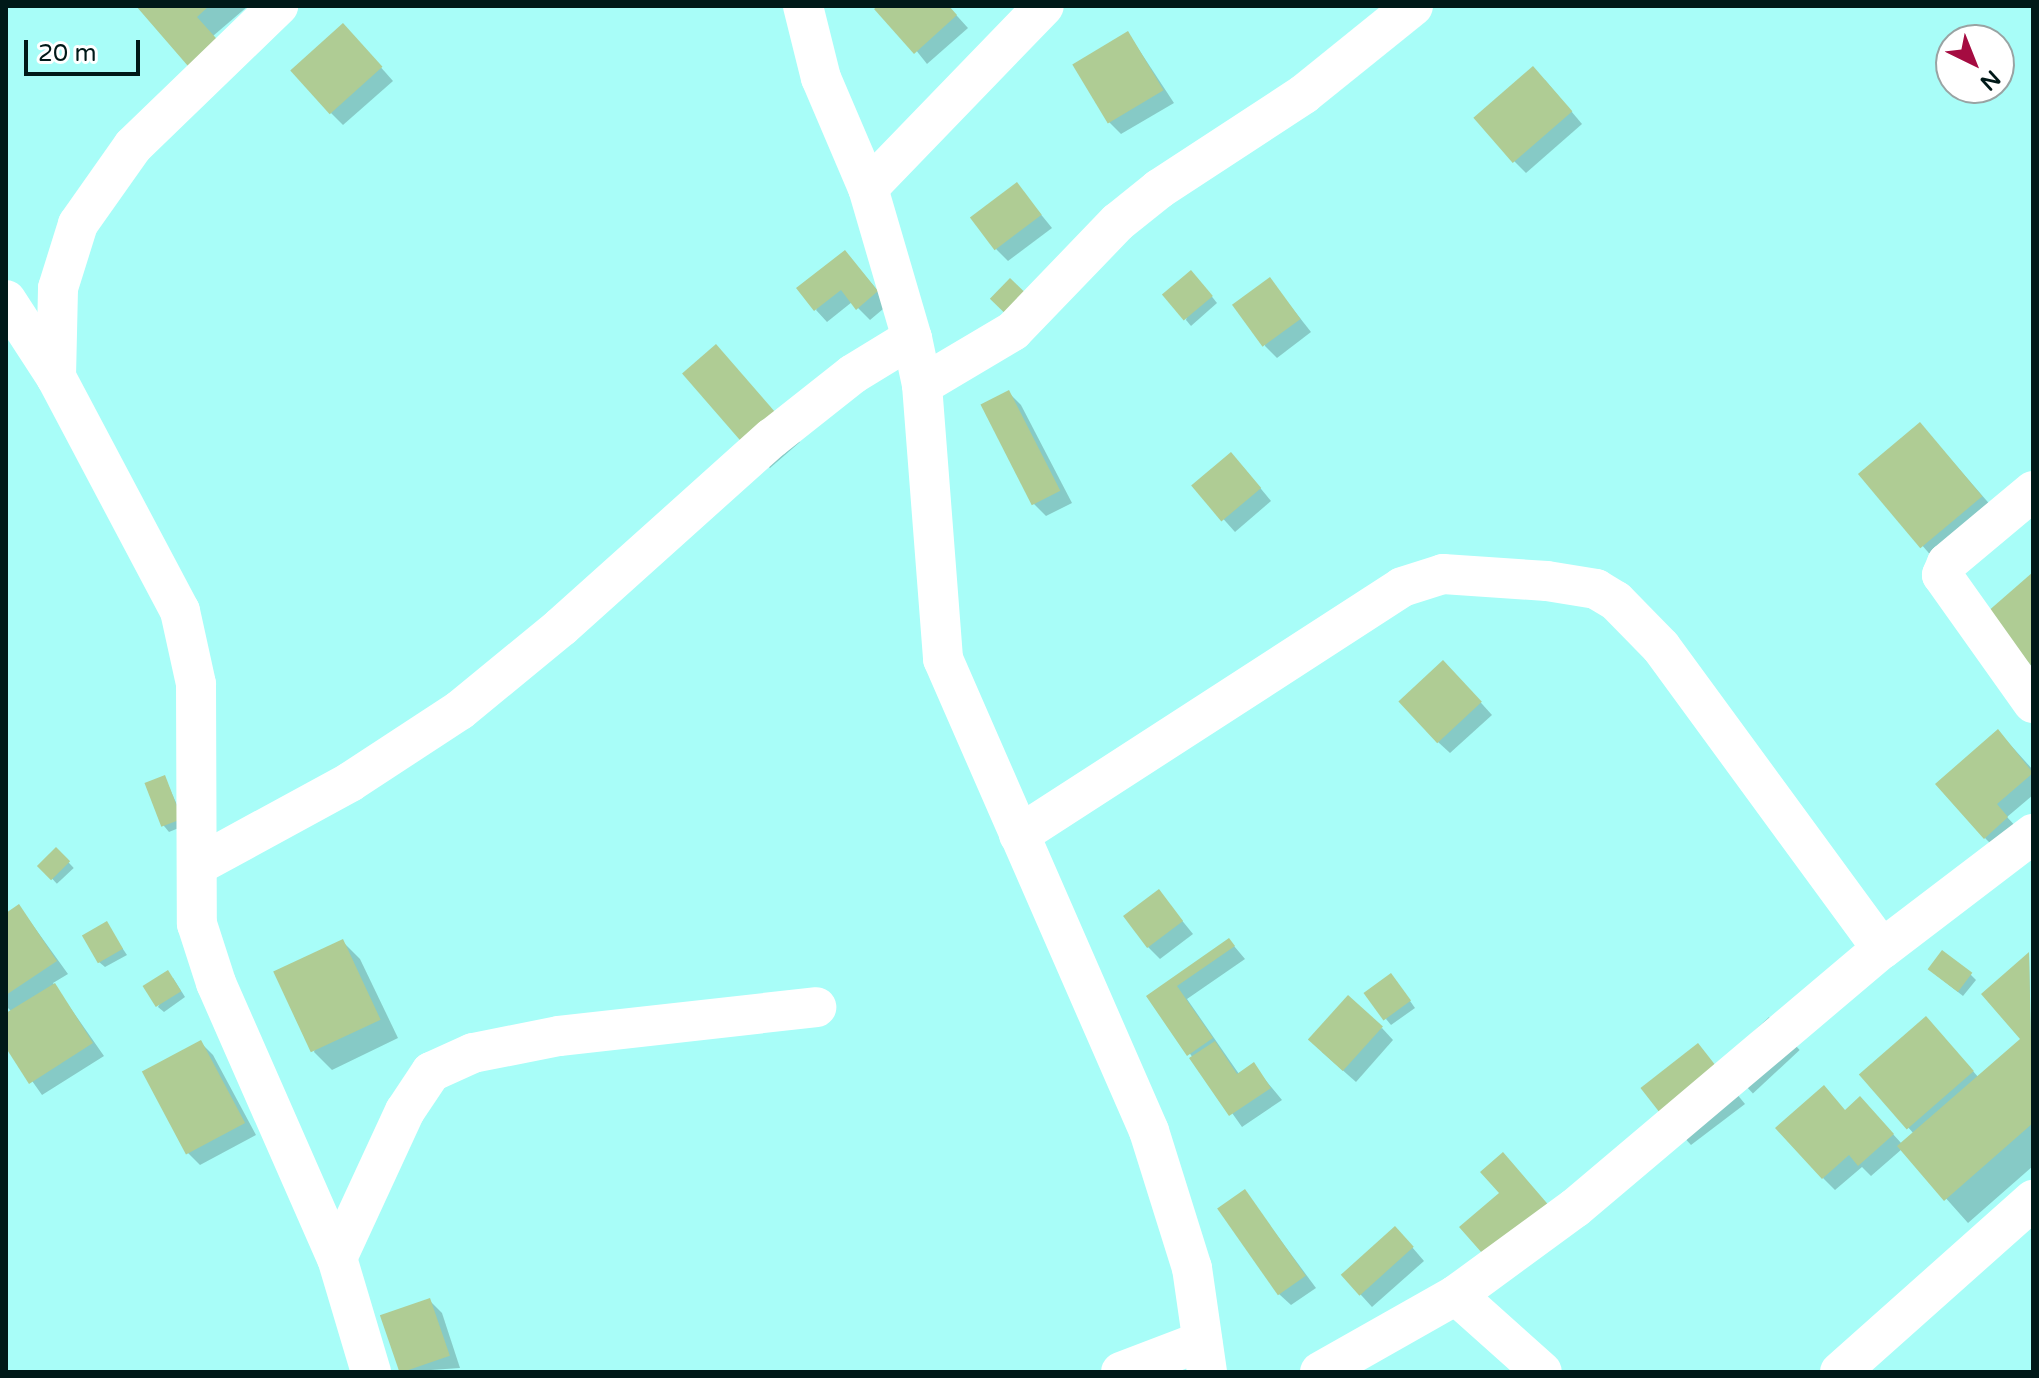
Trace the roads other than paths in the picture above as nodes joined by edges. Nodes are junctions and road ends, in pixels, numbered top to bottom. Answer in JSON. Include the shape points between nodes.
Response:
{"nodes":[{"id":1,"x":278,"y":6,"type":"edge"},
{"id":2,"x":803,"y":6,"type":"edge"},
{"id":3,"x":1044,"y":6,"type":"edge"},
{"id":4,"x":1413,"y":6,"type":"edge"},
{"id":5,"x":868,"y":188,"type":"junction"},
{"id":6,"x":6,"y":300,"type":"edge"},
{"id":7,"x":912,"y":338,"type":"junction"},
{"id":8,"x":56,"y":377,"type":"junction"},
{"id":9,"x":922,"y":385,"type":"junction"},
{"id":10,"x":2033,"y":491,"type":"edge"},
{"id":11,"x":2033,"y":703,"type":"edge"},
{"id":12,"x":2033,"y":834,"type":"edge"},
{"id":13,"x":1019,"y":835,"type":"junction"},
{"id":14,"x":198,"y":865,"type":"junction"},
{"id":15,"x":1882,"y":949,"type":"junction"},
{"id":16,"x":816,"y":1007,"type":"dead end"},
{"id":17,"x":2033,"y":1200,"type":"edge"},
{"id":18,"x":337,"y":1258,"type":"junction"},
{"id":19,"x":1456,"y":1295,"type":"junction"},
{"id":20,"x":1205,"y":1356,"type":"edge"},
{"id":21,"x":371,"y":1372,"type":"edge"},
{"id":22,"x":1121,"y":1372,"type":"edge"},
{"id":23,"x":1320,"y":1372,"type":"edge"},
{"id":24,"x":1542,"y":1372,"type":"edge"},
{"id":25,"x":1840,"y":1372,"type":"edge"}],
"edges":[{"from":1,"to":8,"type":"street","via":[[133,146],[78,224],[58,288]]},
{"from":2,"to":5,"type":"street","via":[[821,78]]},
{"from":3,"to":5,"type":"street"},
{"from":4,"to":9,"type":"street","via":[[1304,94],[1118,222],[1013,331]]},
{"from":5,"to":7,"type":"street"},
{"from":6,"to":8,"type":"street"},
{"from":7,"to":9,"type":"street"},
{"from":7,"to":14,"type":"street","via":[[853,374],[772,438],[460,710],[350,782]]},
{"from":8,"to":14,"type":"street","via":[[180,611],[196,684]]},
{"from":9,"to":13,"type":"street","via":[[943,659]]},
{"from":10,"to":11,"type":"street","via":[[1947,563],[1942,575]]},
{"from":12,"to":15,"type":"street"},
{"from":13,"to":15,"type":"street","via":[[1402,587],[1443,574],[1547,581],[1596,589],[1616,601],[1661,647]]},
{"from":13,"to":20,"type":"street","via":[[1149,1131],[1192,1268]]},
{"from":14,"to":18,"type":"street","via":[[197,924],[216,983]]},
{"from":15,"to":19,"type":"street","via":[[1575,1208]]},
{"from":16,"to":18,"type":"street","via":[[559,1036],[473,1053],[431,1072],[405,1111]]},
{"from":17,"to":25,"type":"street"},
{"from":18,"to":21,"type":"street"},
{"from":19,"to":23,"type":"street"},
{"from":19,"to":24,"type":"street"},
{"from":20,"to":22,"type":"street"}]}
